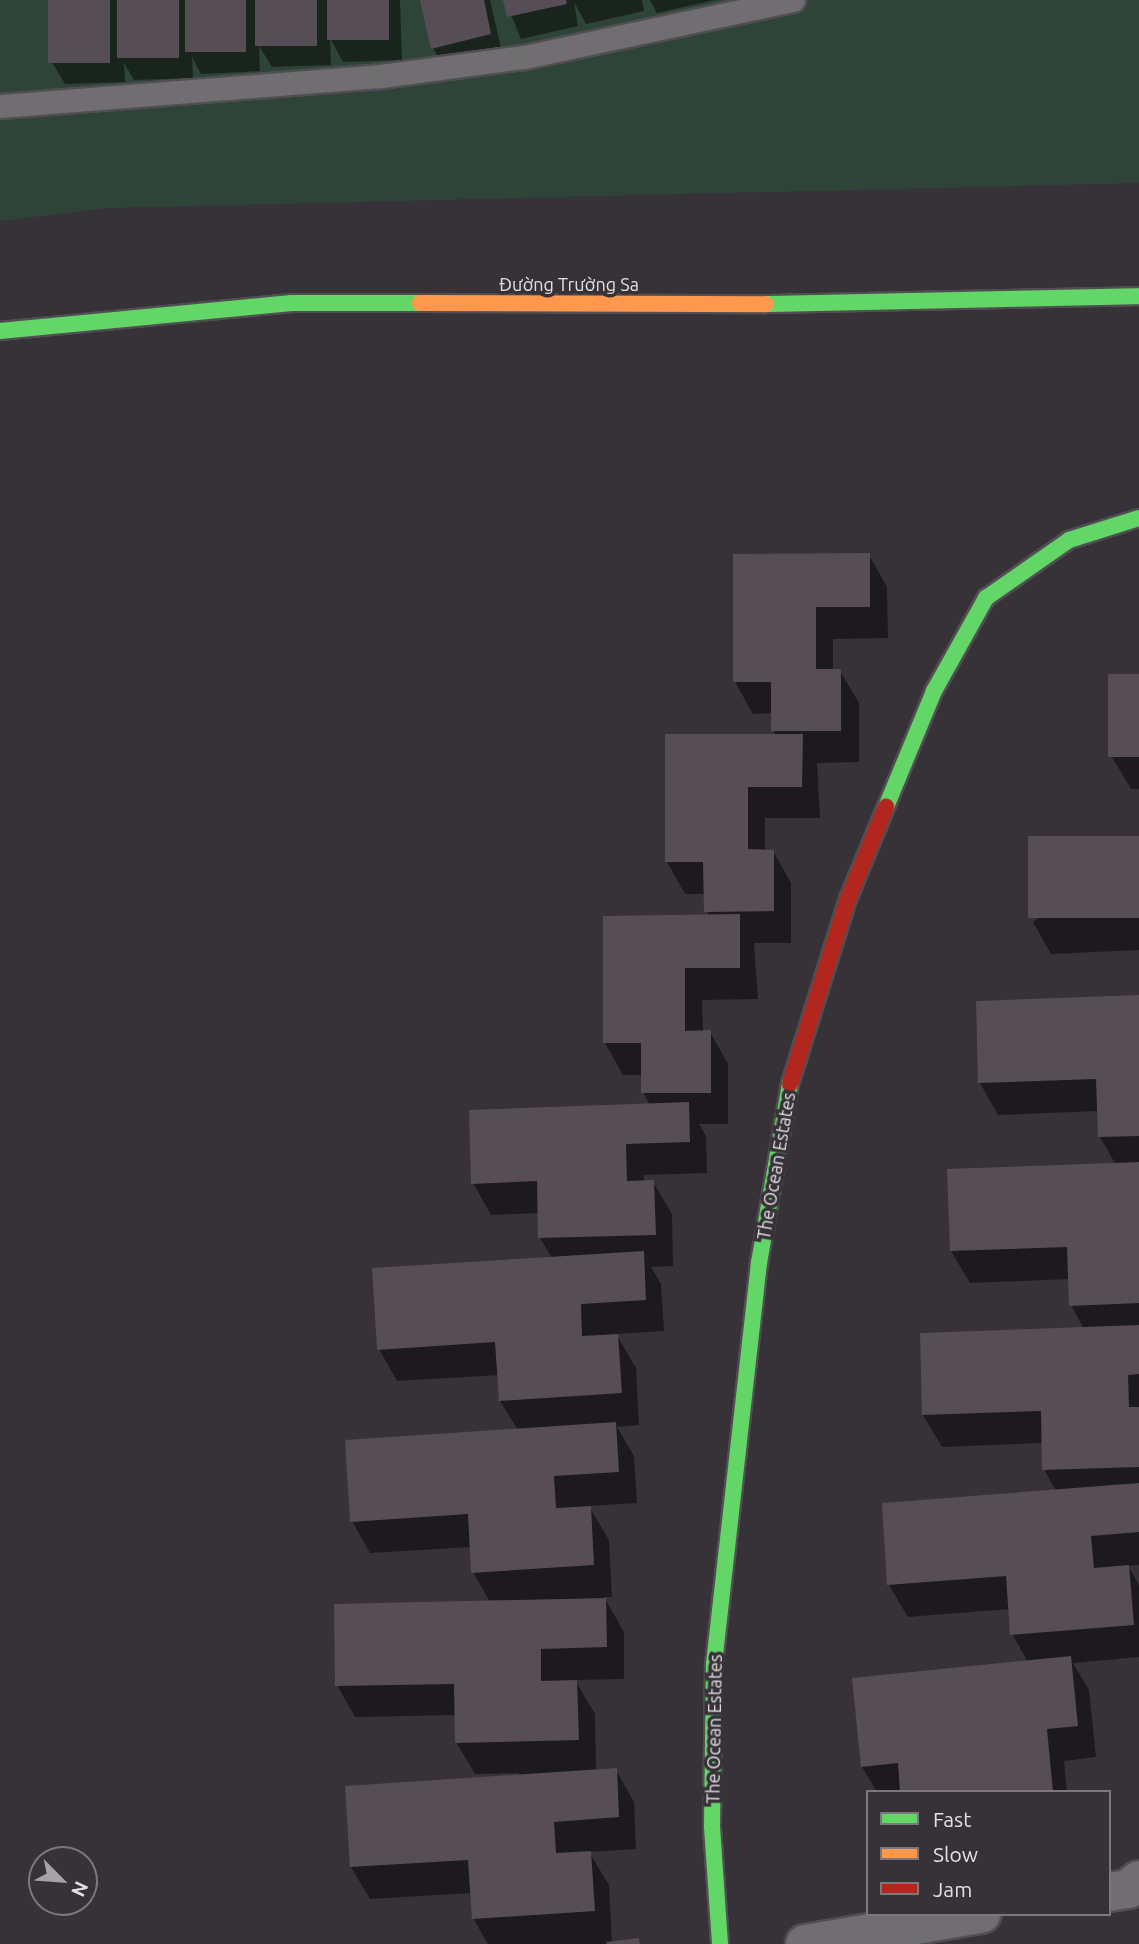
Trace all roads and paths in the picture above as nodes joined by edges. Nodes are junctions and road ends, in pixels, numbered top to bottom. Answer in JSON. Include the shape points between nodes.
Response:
{"nodes":[{"id":1,"x":793,"y":0,"type":"edge"},
{"id":2,"x":0,"y":106,"type":"edge"},
{"id":3,"x":1139,"y":296,"type":"edge"},
{"id":4,"x":0,"y":331,"type":"edge"},
{"id":5,"x":1139,"y":518,"type":"edge"},
{"id":6,"x":1139,"y":1880,"type":"edge"},
{"id":7,"x":1111,"y":1892,"type":"edge"},
{"id":8,"x":969,"y":1916,"type":"edge"},
{"id":9,"x":720,"y":1944,"type":"edge"},
{"id":10,"x":805,"y":1944,"type":"edge"}],
"edges":[{"from":1,"to":2,"type":"lane","via":[[524,57],[381,76]]},
{"from":3,"to":4,"type":"street","name":"Đường Trường Sa","via":[[830,304],[292,303]]},
{"from":5,"to":9,"type":"street","name":"The Ocean Estates","via":[[1069,540],[986,598],[934,691],[848,899],[794,1063],[759,1263],[714,1664],[712,1827]]},
{"from":6,"to":7,"type":"street","via":[[1128,1889]]},
{"from":8,"to":10,"type":"street"}]}
